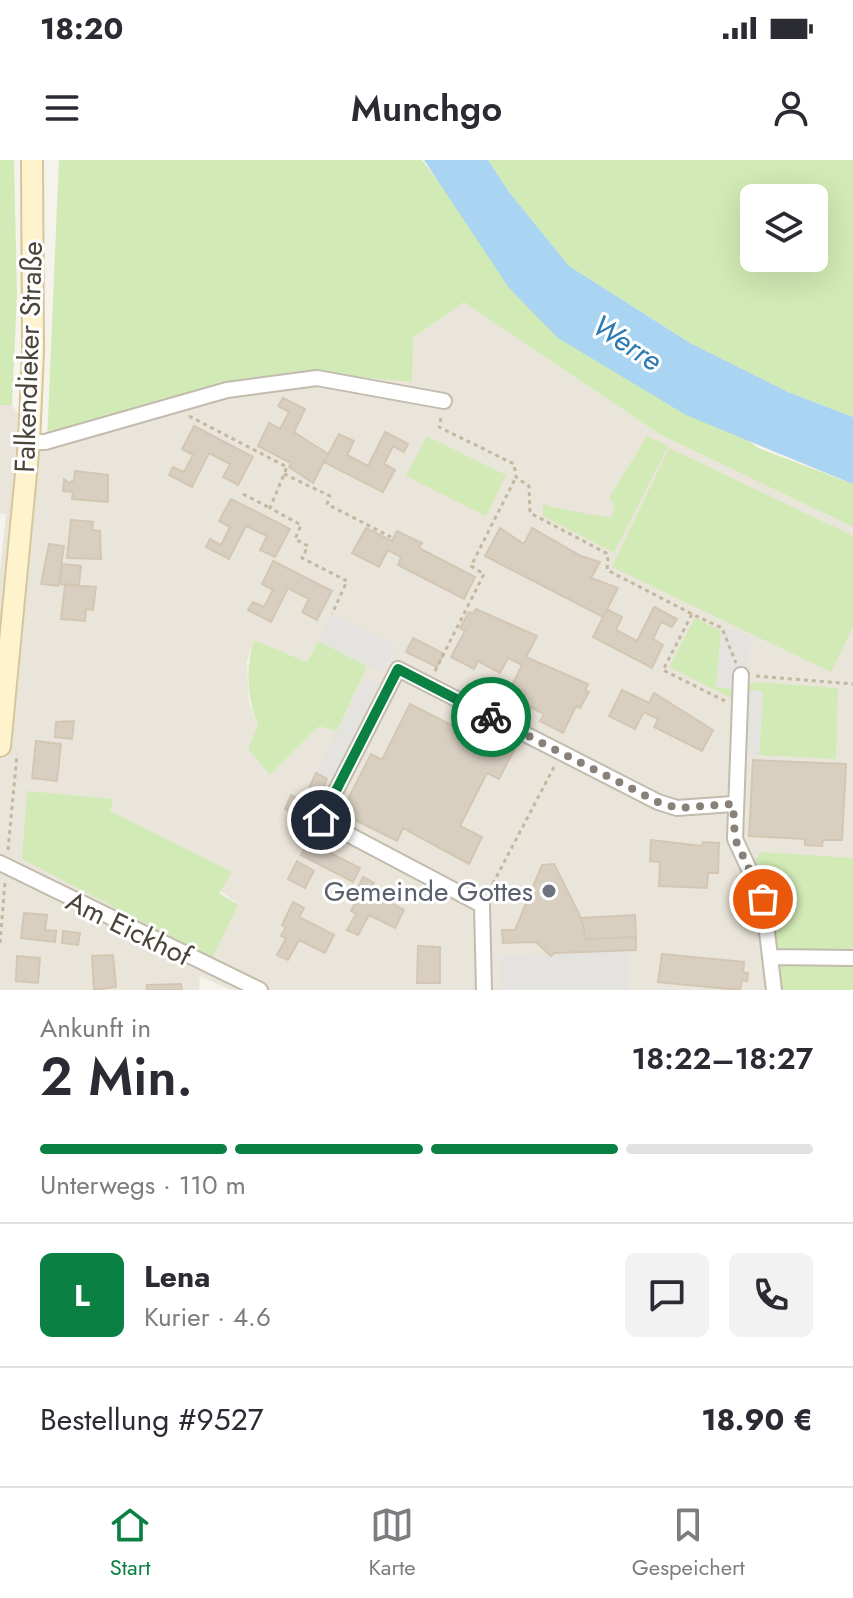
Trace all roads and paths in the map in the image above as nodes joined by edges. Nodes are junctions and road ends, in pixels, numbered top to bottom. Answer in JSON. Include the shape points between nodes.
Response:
{"nodes":[{"id":1,"x":32,"y":160,"type":"edge"},
{"id":2,"x":444,"y":401,"type":"joint"},
{"id":3,"x":170,"y":406,"type":"junction"},
{"id":4,"x":29,"y":442,"type":"junction"},
{"id":5,"x":284,"y":474,"type":"junction"},
{"id":6,"x":516,"y":477,"type":"junction"},
{"id":7,"x":243,"y":494,"type":"dead end"},
{"id":8,"x":270,"y":508,"type":"junction"},
{"id":9,"x":391,"y":537,"type":"dead end"},
{"id":10,"x":332,"y":614,"type":"dead end"},
{"id":11,"x":692,"y":614,"type":"junction"},
{"id":12,"x":741,"y":675,"type":"junction"},
{"id":13,"x":853,"y":684,"type":"edge"},
{"id":14,"x":428,"y":685,"type":"junction"},
{"id":15,"x":739,"y":708,"type":"junction"},
{"id":16,"x":0,"y":746,"type":"edge"},
{"id":17,"x":561,"y":753,"type":"junction"},
{"id":18,"x":733,"y":804,"type":"junction"},
{"id":19,"x":3,"y":865,"type":"edge"},
{"id":20,"x":482,"y":905,"type":"junction"},
{"id":21,"x":0,"y":943,"type":"edge"},
{"id":22,"x":772,"y":957,"type":"junction"},
{"id":23,"x":853,"y":958,"type":"edge"},
{"id":24,"x":260,"y":990,"type":"edge"},
{"id":25,"x":484,"y":990,"type":"edge"},
{"id":26,"x":774,"y":990,"type":"edge"}],
"edges":[{"from":1,"to":4,"type":"street","name":"Falkendieker Straße"},
{"from":2,"to":3,"type":"street","via":[[317,378],[227,390]]},
{"from":2,"to":6,"type":"path","via":[[439,427],[514,464]]},
{"from":3,"to":4,"type":"street"},
{"from":3,"to":5,"type":"path","via":[[287,467]]},
{"from":4,"to":16,"type":"street","name":"Falkendieker Straße"},
{"from":5,"to":8,"type":"path"},
{"from":5,"to":9,"type":"path","via":[[330,496],[327,504]]},
{"from":6,"to":11,"type":"path","via":[[529,486],[530,513],[608,554],[607,570]]},
{"from":6,"to":14,"type":"path","via":[[471,566],[484,574]]},
{"from":7,"to":8,"type":"path"},
{"from":8,"to":10,"type":"path","via":[[301,525],[295,539],[308,546],[302,558],[347,581]]},
{"from":11,"to":12,"type":"path","via":[[722,628]]},
{"from":11,"to":15,"type":"path","via":[[663,670]]},
{"from":12,"to":13,"type":"path"},
{"from":12,"to":15,"type":"street"},
{"from":14,"to":17,"type":"street"},
{"from":14,"to":20,"type":"street","via":[[398,669],[321,820]]},
{"from":15,"to":18,"type":"street"},
{"from":17,"to":18,"type":"street","via":[[677,808]]},
{"from":17,"to":20,"type":"path"},
{"from":18,"to":22,"type":"street","via":[[735,839],[763,899]]},
{"from":19,"to":21,"type":"path"},
{"from":19,"to":24,"type":"street","name":"Am Eickhof"},
{"from":20,"to":25,"type":"street"},
{"from":22,"to":23,"type":"street"},
{"from":22,"to":26,"type":"street"}]}
